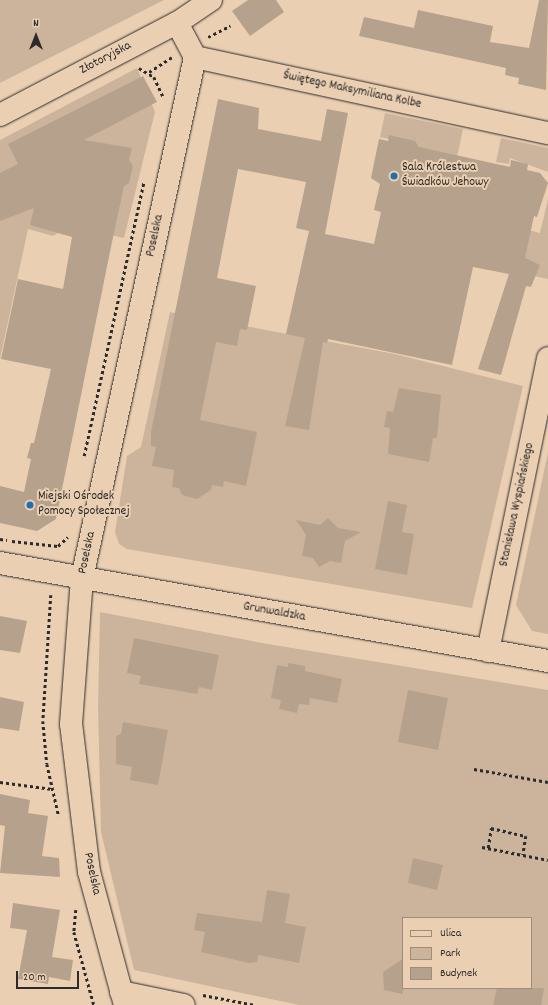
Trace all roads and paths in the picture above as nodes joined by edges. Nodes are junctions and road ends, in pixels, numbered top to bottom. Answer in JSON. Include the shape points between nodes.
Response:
{"nodes":[{"id":1,"x":211,"y":0,"type":"edge"},
{"id":2,"x":177,"y":23,"type":"junction"},
{"id":3,"x":195,"y":57,"type":"junction"},
{"id":4,"x":149,"y":72,"type":"dead end"},
{"id":5,"x":162,"y":104,"type":"dead end"},
{"id":6,"x":0,"y":115,"type":"edge"},
{"id":7,"x":548,"y":133,"type":"edge"},
{"id":8,"x":145,"y":178,"type":"dead end"},
{"id":9,"x":548,"y":358,"type":"edge"},
{"id":10,"x":84,"y":460,"type":"dead end"},
{"id":11,"x":70,"y":528,"type":"dead end"},
{"id":12,"x":0,"y":539,"type":"edge"},
{"id":13,"x":0,"y":563,"type":"edge"},
{"id":14,"x":82,"y":578,"type":"junction"},
{"id":15,"x":488,"y":651,"type":"junction"},
{"id":16,"x":548,"y":661,"type":"edge"},
{"id":17,"x":474,"y":769,"type":"dead end"},
{"id":18,"x":0,"y":782,"type":"edge"},
{"id":19,"x":548,"y":782,"type":"edge"},
{"id":20,"x":53,"y":789,"type":"dead end"},
{"id":21,"x":482,"y":847,"type":"dead end"},
{"id":22,"x":488,"y":848,"type":"junction"},
{"id":23,"x":524,"y":855,"type":"junction"},
{"id":24,"x":548,"y":860,"type":"edge"},
{"id":25,"x":74,"y":932,"type":"dead end"},
{"id":26,"x":123,"y":998,"type":"edge"},
{"id":27,"x":190,"y":999,"type":"edge"},
{"id":28,"x":94,"y":1005,"type":"edge"},
{"id":29,"x":255,"y":1005,"type":"edge"}],
"edges":[{"from":1,"to":2,"type":"street","name":"Złotoryjska"},
{"from":2,"to":3,"type":"street"},
{"from":2,"to":6,"type":"street","name":"Złotoryjska"},
{"from":3,"to":7,"type":"street","name":"Świętego Maksymiliana Kolbe"},
{"from":3,"to":14,"type":"street","name":"Poselska"},
{"from":4,"to":5,"type":"path","via":[[161,89]]},
{"from":8,"to":10,"type":"path"},
{"from":9,"to":15,"type":"street","name":"Stanisława Wyspiańskiego"},
{"from":11,"to":12,"type":"path","via":[[69,535],[58,546]]},
{"from":13,"to":14,"type":"street","name":"Grunwaldzka"},
{"from":14,"to":15,"type":"street","name":"Grunwaldzka"},
{"from":14,"to":26,"type":"street","name":"Poselska","via":[[71,724],[77,793],[89,872]]},
{"from":15,"to":16,"type":"street","name":"Grunwaldzka"},
{"from":17,"to":19,"type":"path"},
{"from":18,"to":20,"type":"path"},
{"from":21,"to":22,"type":"path"},
{"from":22,"to":23,"type":"path"},
{"from":22,"to":23,"type":"path","via":[[491,828],[526,836]]},
{"from":23,"to":24,"type":"path"},
{"from":25,"to":28,"type":"path"},
{"from":26,"to":27,"type":"street"},
{"from":27,"to":29,"type":"path"}]}
